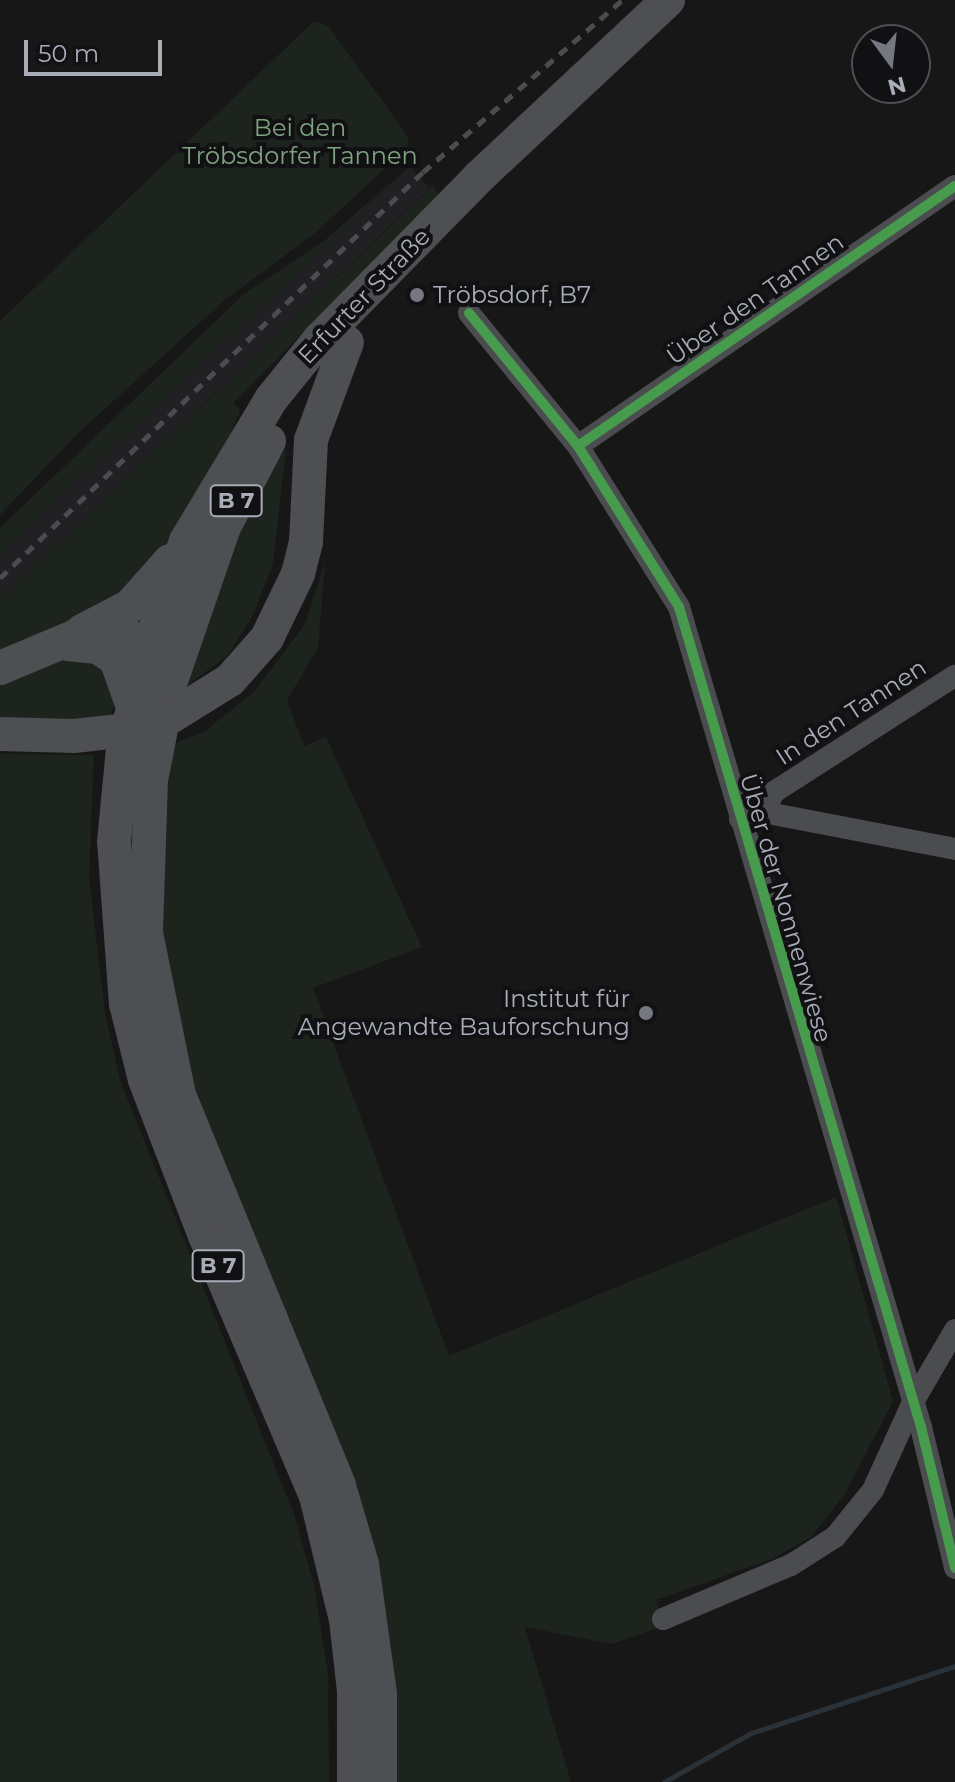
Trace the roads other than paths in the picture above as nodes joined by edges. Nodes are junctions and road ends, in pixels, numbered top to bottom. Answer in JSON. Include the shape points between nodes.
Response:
{"nodes":[{"id":1,"x":668,"y":0,"type":"edge"},
{"id":2,"x":582,"y":83,"type":"junction"},
{"id":3,"x":955,"y":186,"type":"edge"},
{"id":4,"x":469,"y":313,"type":"dead end"},
{"id":5,"x":347,"y":342,"type":"junction"},
{"id":6,"x":578,"y":446,"type":"junction"},
{"id":7,"x":186,"y":541,"type":"junction"},
{"id":8,"x":52,"y":645,"type":"junction"},
{"id":9,"x":149,"y":646,"type":"junction"},
{"id":10,"x":0,"y":668,"type":"edge"},
{"id":11,"x":955,"y":676,"type":"edge"},
{"id":12,"x":170,"y":684,"type":"junction"},
{"id":13,"x":134,"y":709,"type":"junction"},
{"id":14,"x":0,"y":734,"type":"edge"},
{"id":15,"x":763,"y":812,"type":"junction"},
{"id":16,"x":740,"y":819,"type":"junction"},
{"id":17,"x":955,"y":849,"type":"edge"},
{"id":18,"x":955,"y":1330,"type":"edge"},
{"id":19,"x":914,"y":1400,"type":"junction"},
{"id":20,"x":955,"y":1568,"type":"edge"},
{"id":21,"x":663,"y":1619,"type":"dead end"},
{"id":22,"x":354,"y":1782,"type":"edge"},
{"id":23,"x":380,"y":1782,"type":"edge"}],
"edges":[{"from":1,"to":2,"type":"main road","name":"Erfurter Straße","number":"B 7"},
{"from":2,"to":5,"type":"main road","name":"Erfurter Straße","number":"B 7","via":[[505,183]]},
{"from":2,"to":7,"type":"main road","name":"Erfurter Straße","number":"B 7","via":[[479,177],[319,340],[252,425]]},
{"from":3,"to":6,"type":"street","name":"Über den Tannen"},
{"from":4,"to":6,"type":"street","name":"Über der Nonnenwiese"},
{"from":5,"to":12,"type":"main road","number":"B 7","via":[[284,418],[250,471],[224,527]]},
{"from":5,"to":14,"type":"main road","number":"B 7","bridge":true,"via":[[311,440],[306,542],[298,574],[267,638],[230,680],[172,716],[136,729],[74,736]]},
{"from":6,"to":16,"type":"street","name":"Über der Nonnenwiese","via":[[679,607]]},
{"from":7,"to":8,"type":"main road","via":[[130,606]]},
{"from":7,"to":9,"type":"main road","number":"B 7"},
{"from":8,"to":9,"type":"main road","via":[[103,631]]},
{"from":8,"to":10,"type":"main road"},
{"from":8,"to":13,"type":"main road","via":[[78,643],[116,659]]},
{"from":9,"to":12,"type":"main road","via":[[161,658]]},
{"from":9,"to":13,"type":"main road","number":"B 7"},
{"from":11,"to":15,"type":"street","name":"In den Tannen","via":[[774,792]]},
{"from":12,"to":23,"type":"main road","number":"B 7","via":[[156,743],[146,857],[146,933],[154,985],[179,1095],[232,1235],[329,1460],[358,1551],[380,1694]]},
{"from":13,"to":22,"type":"main road","number":"B 7","via":[[116,789],[114,842],[126,1004],[145,1080],[320,1509],[346,1620],[354,1691]]},
{"from":15,"to":16,"type":"street"},
{"from":15,"to":17,"type":"street"},
{"from":16,"to":19,"type":"street","name":"Über der Nonnenwiese"},
{"from":18,"to":19,"type":"street"},
{"from":19,"to":20,"type":"street","name":"Über der Nonnenwiese"},
{"from":19,"to":21,"type":"street","via":[[873,1490],[835,1537],[791,1565]]}]}
